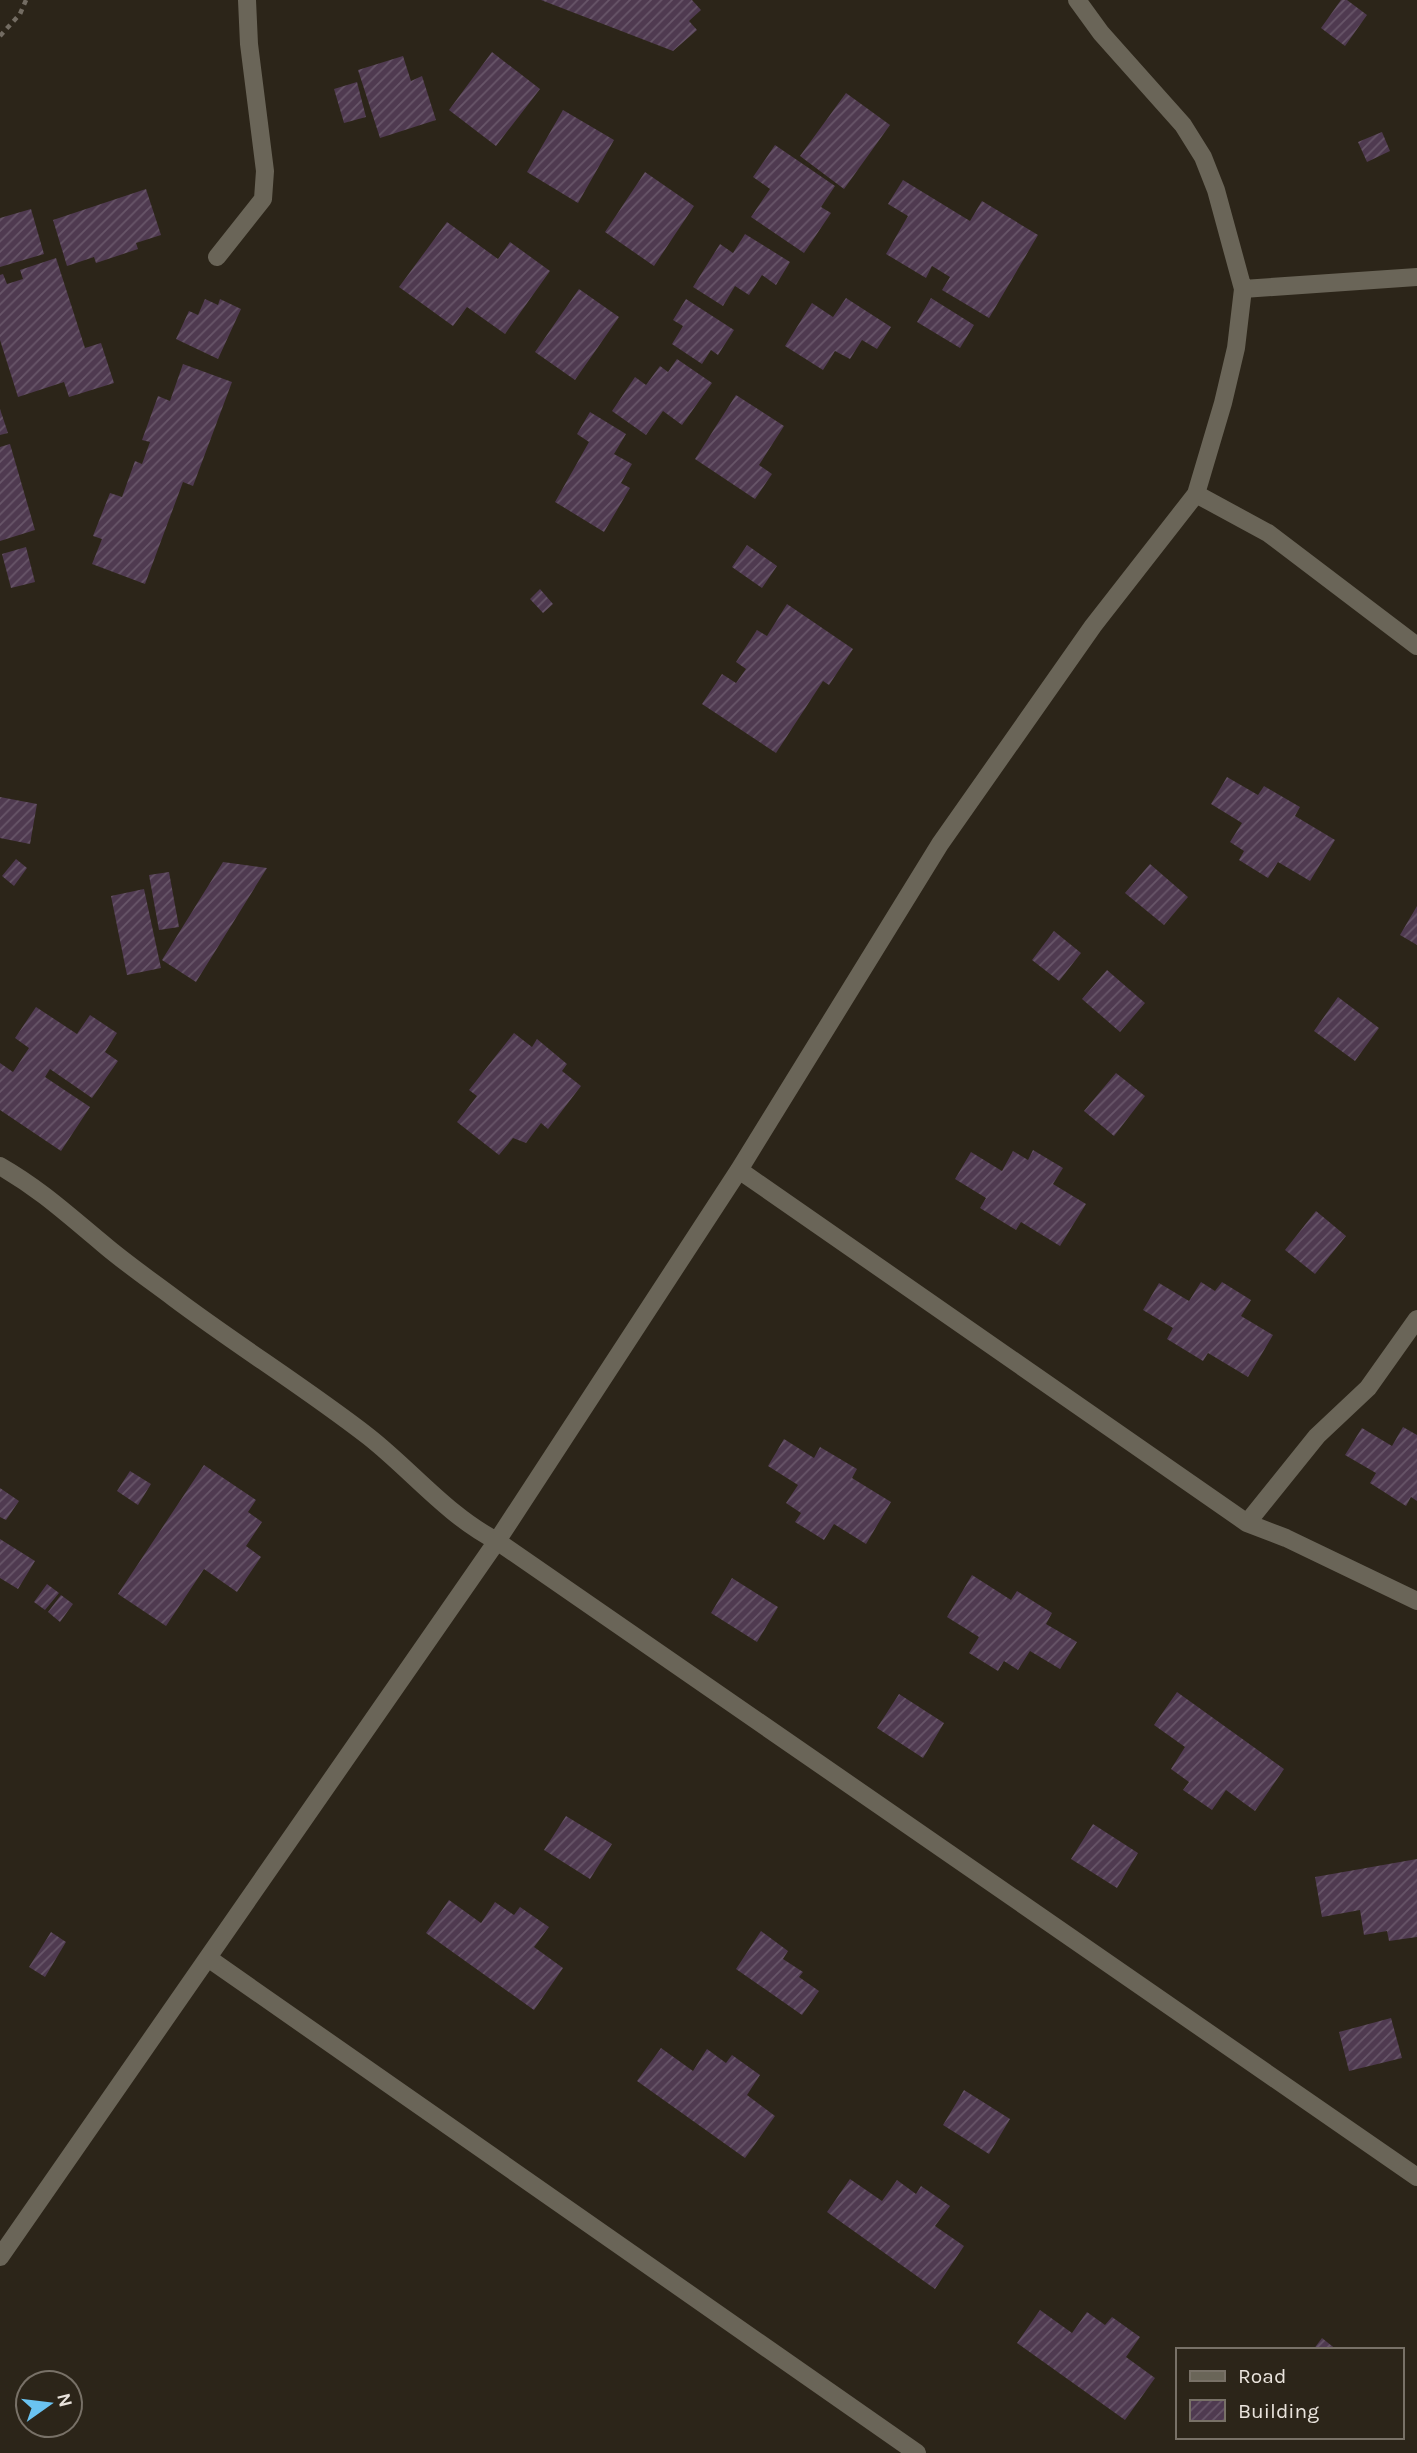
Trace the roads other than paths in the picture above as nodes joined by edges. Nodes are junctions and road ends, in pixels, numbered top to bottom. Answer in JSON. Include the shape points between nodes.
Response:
{"nodes":[{"id":1,"x":247,"y":0,"type":"edge"},
{"id":2,"x":1077,"y":0,"type":"edge"},
{"id":3,"x":217,"y":257,"type":"dead end"},
{"id":4,"x":1417,"y":277,"type":"edge"},
{"id":5,"x":1243,"y":289,"type":"junction"},
{"id":6,"x":1196,"y":494,"type":"junction"},
{"id":7,"x":1417,"y":646,"type":"edge"},
{"id":8,"x":0,"y":1166,"type":"edge"},
{"id":9,"x":739,"y":1171,"type":"junction"},
{"id":10,"x":1417,"y":1319,"type":"edge"},
{"id":11,"x":1247,"y":1523,"type":"junction"},
{"id":12,"x":497,"y":1541,"type":"junction"},
{"id":13,"x":1417,"y":1601,"type":"edge"},
{"id":14,"x":208,"y":1958,"type":"junction"},
{"id":15,"x":1417,"y":2177,"type":"edge"},
{"id":16,"x":0,"y":2258,"type":"edge"},
{"id":17,"x":917,"y":2453,"type":"edge"}],
"edges":[{"from":1,"to":3,"type":"street","via":[[265,172],[263,199]]},
{"from":2,"to":5,"type":"street","via":[[1184,125],[1203,157]]},
{"from":4,"to":5,"type":"street"},
{"from":5,"to":6,"type":"street","via":[[1227,389]]},
{"from":6,"to":7,"type":"street","via":[[1268,533]]},
{"from":6,"to":9,"type":"street","via":[[1093,626],[940,844]]},
{"from":8,"to":12,"type":"street","via":[[65,1208],[102,1243],[209,1324],[345,1418],[463,1521]]},
{"from":9,"to":11,"type":"street"},
{"from":9,"to":12,"type":"street"},
{"from":10,"to":11,"type":"street","via":[[1368,1388],[1317,1436]]},
{"from":11,"to":13,"type":"street"},
{"from":12,"to":14,"type":"street"},
{"from":12,"to":15,"type":"street"},
{"from":14,"to":16,"type":"street"},
{"from":14,"to":17,"type":"street"}]}
